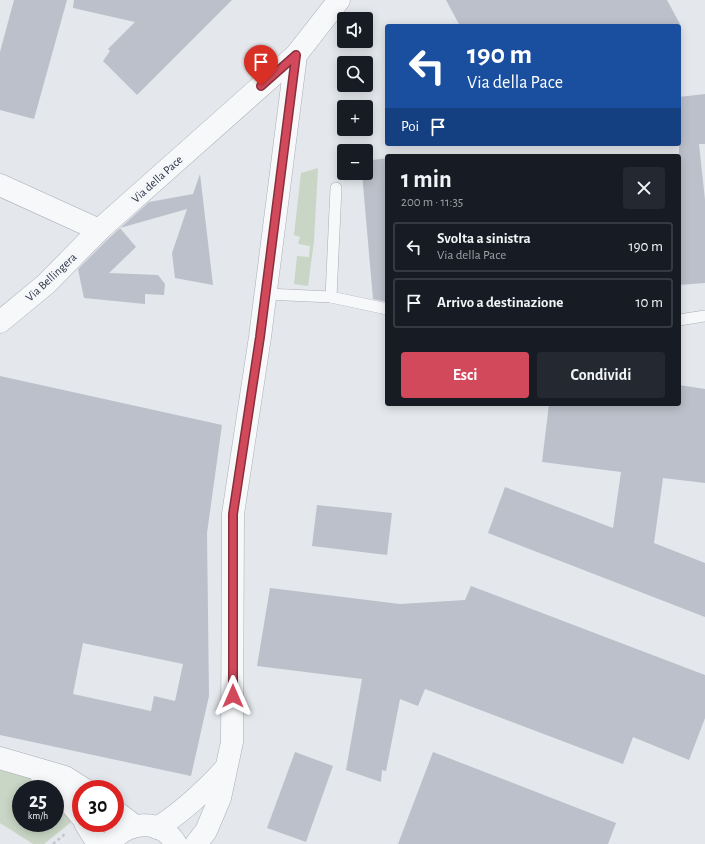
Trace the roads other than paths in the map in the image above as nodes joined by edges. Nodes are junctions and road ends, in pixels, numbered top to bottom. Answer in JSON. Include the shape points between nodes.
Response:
{"nodes":[{"id":1,"x":339,"y":0,"type":"edge"},
{"id":2,"x":296,"y":55,"type":"junction"},
{"id":3,"x":0,"y":186,"type":"edge"},
{"id":4,"x":336,"y":188,"type":"dead end"},
{"id":5,"x":99,"y":230,"type":"junction"},
{"id":6,"x":266,"y":294,"type":"junction"},
{"id":7,"x":331,"y":296,"type":"junction"},
{"id":8,"x":385,"y":309,"type":"edge"},
{"id":9,"x":705,"y":316,"type":"edge"},
{"id":10,"x":681,"y":320,"type":"edge"},
{"id":11,"x":0,"y":322,"type":"edge"},
{"id":12,"x":0,"y":758,"type":"edge"},
{"id":13,"x":26,"y":766,"type":"junction"},
{"id":14,"x":226,"y":768,"type":"junction"},
{"id":15,"x":72,"y":781,"type":"edge"},
{"id":16,"x":72,"y":805,"type":"edge"},
{"id":17,"x":124,"y":818,"type":"edge"},
{"id":18,"x":135,"y":826,"type":"junction"},
{"id":19,"x":157,"y":828,"type":"junction"},
{"id":20,"x":91,"y":832,"type":"edge"},
{"id":21,"x":98,"y":844,"type":"edge"},
{"id":22,"x":109,"y":844,"type":"edge"},
{"id":23,"x":176,"y":844,"type":"edge"},
{"id":24,"x":196,"y":844,"type":"edge"}],
"edges":[{"from":1,"to":2,"type":"street","name":"Via della Pace"},
{"from":2,"to":5,"type":"street","name":"Via della Pace"},
{"from":2,"to":6,"type":"street"},
{"from":3,"to":5,"type":"street"},
{"from":4,"to":7,"type":"lane"},
{"from":5,"to":11,"type":"street","name":"Via Bellingera","via":[[46,284]]},
{"from":6,"to":7,"type":"lane"},
{"from":6,"to":14,"type":"street","via":[[233,514],[232,742]]},
{"from":7,"to":8,"type":"lane"},
{"from":9,"to":10,"type":"lane"},
{"from":12,"to":13,"type":"street"},
{"from":13,"to":15,"type":"street"},
{"from":13,"to":16,"type":"street","via":[[57,787]]},
{"from":14,"to":19,"type":"street","via":[[194,801]]},
{"from":14,"to":24,"type":"street","via":[[220,798],[206,831]]},
{"from":17,"to":18,"type":"street"},
{"from":18,"to":19,"type":"street"},
{"from":18,"to":22,"type":"street","via":[[124,829]]},
{"from":19,"to":23,"type":"street"},
{"from":20,"to":21,"type":"street"}]}
